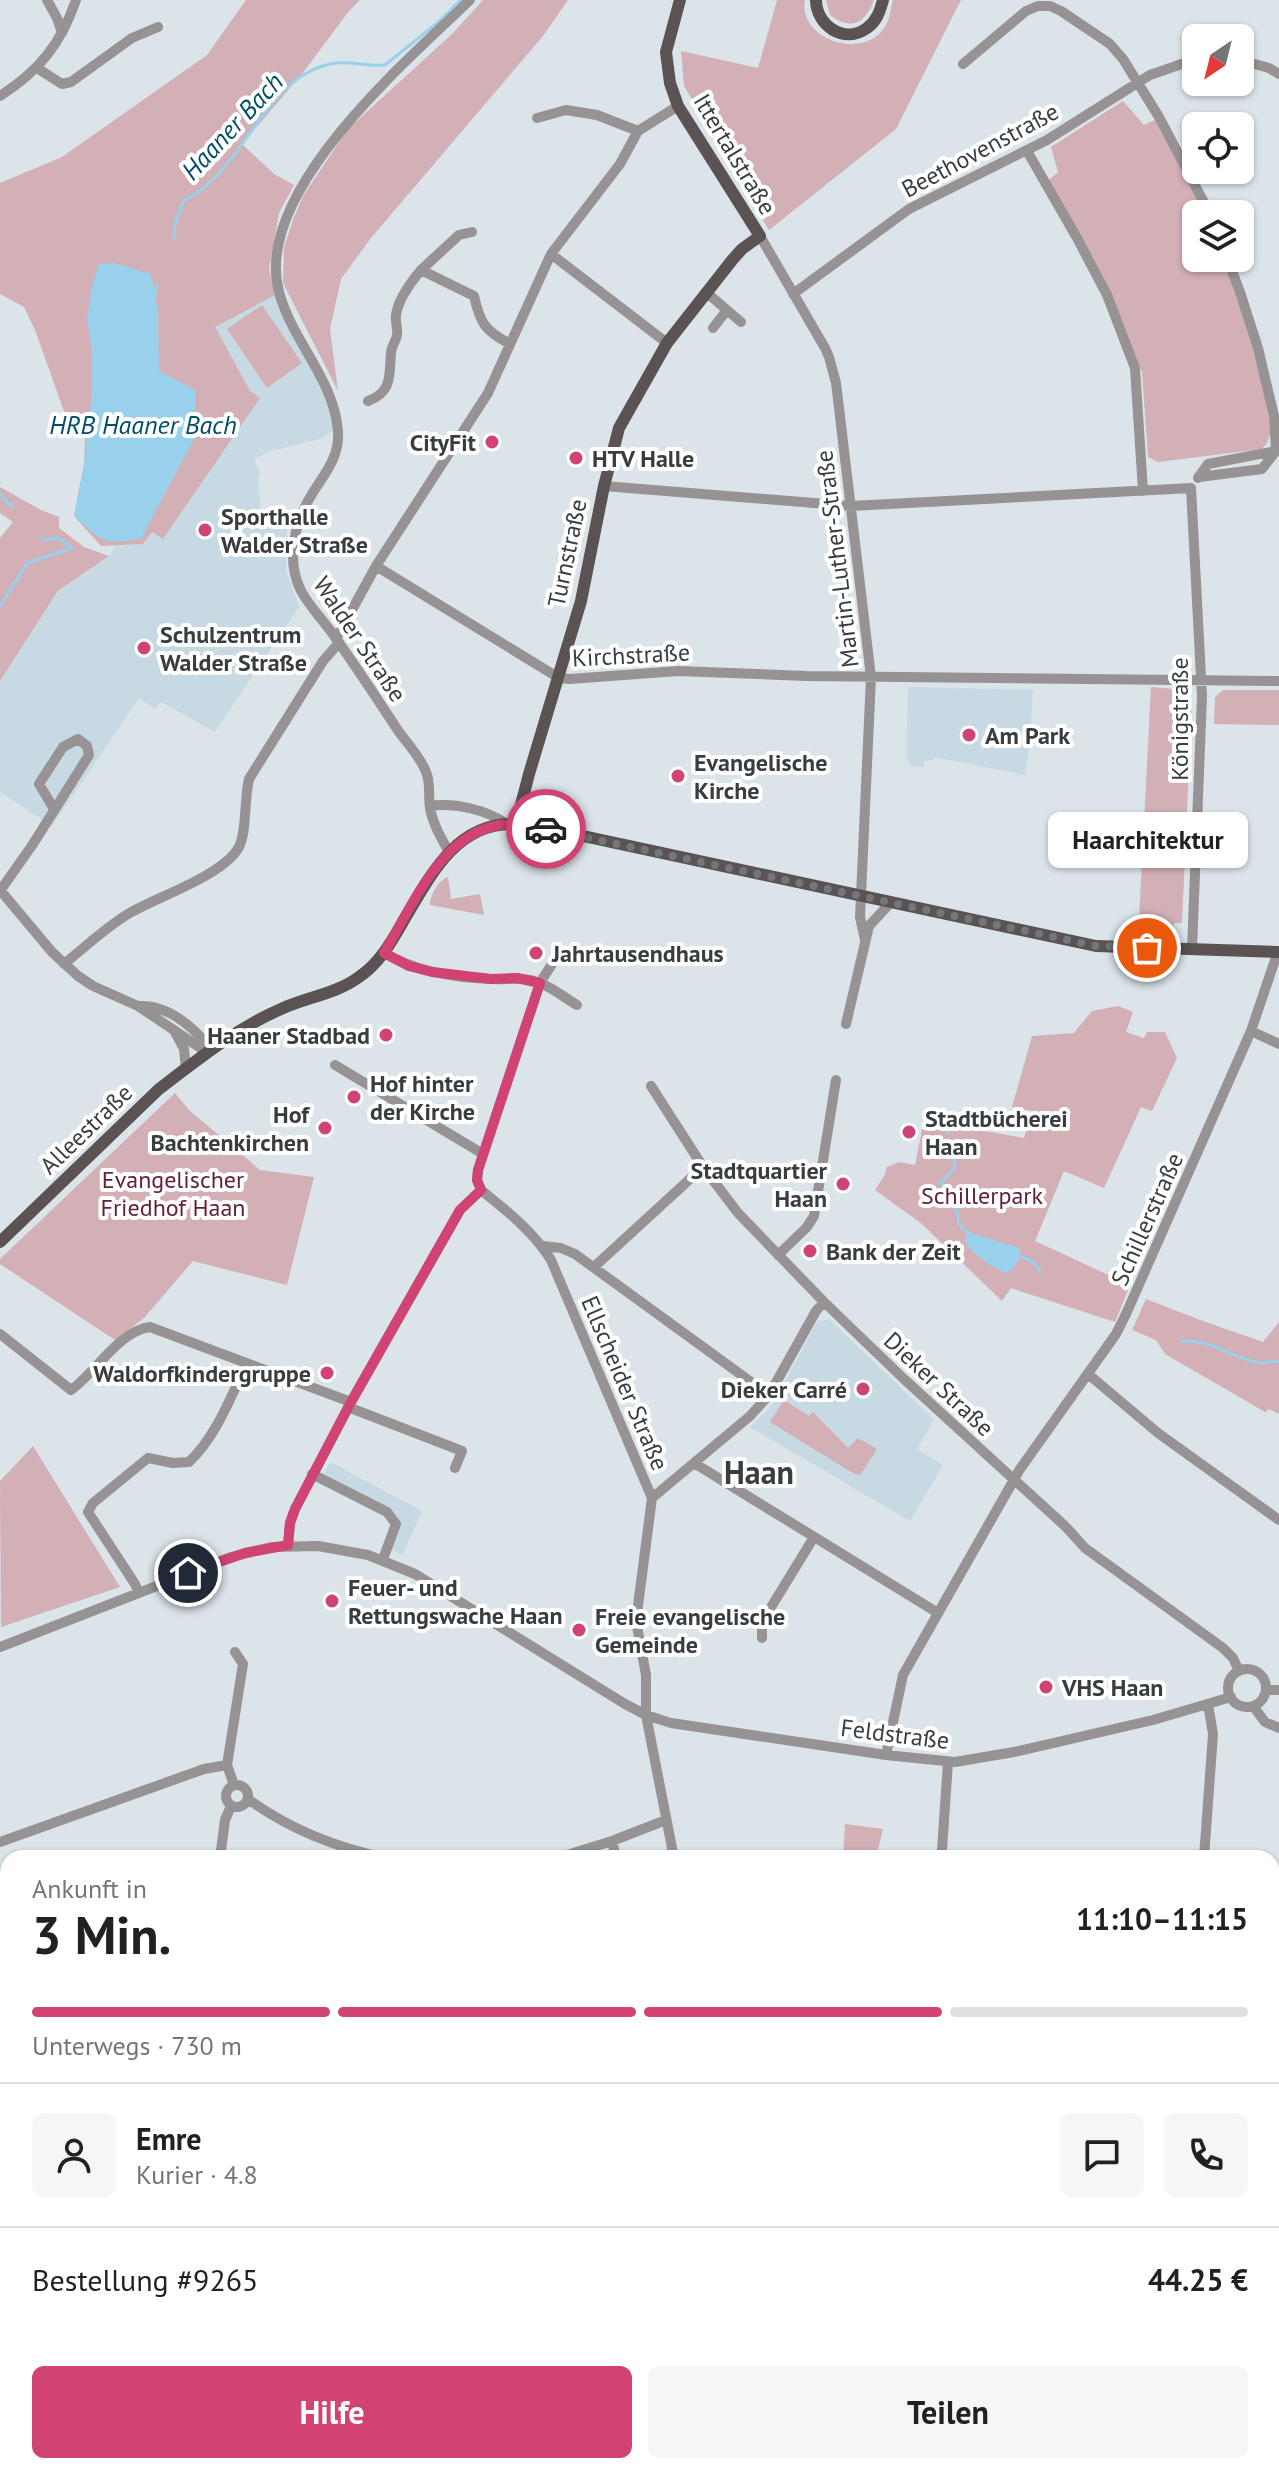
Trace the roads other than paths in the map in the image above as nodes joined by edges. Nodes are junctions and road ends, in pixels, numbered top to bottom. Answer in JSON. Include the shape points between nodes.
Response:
{"nodes":[{"id":1,"x":47,"y":0,"type":"edge"},
{"id":2,"x":76,"y":0,"type":"edge"},
{"id":3,"x":470,"y":0,"type":"edge"},
{"id":4,"x":680,"y":0,"type":"edge"},
{"id":5,"x":816,"y":0,"type":"edge"},
{"id":6,"x":883,"y":0,"type":"edge"},
{"id":7,"x":158,"y":27,"type":"dead end"},
{"id":8,"x":62,"y":33,"type":"junction"},
{"id":9,"x":1182,"y":63,"type":"edge"},
{"id":10,"x":963,"y":64,"type":"dead end"},
{"id":11,"x":1254,"y":64,"type":"edge"},
{"id":12,"x":37,"y":68,"type":"junction"},
{"id":13,"x":1279,"y":74,"type":"edge"},
{"id":14,"x":1138,"y":82,"type":"junction"},
{"id":15,"x":0,"y":96,"type":"edge"},
{"id":16,"x":678,"y":106,"type":"junction"},
{"id":17,"x":537,"y":118,"type":"dead end"},
{"id":18,"x":638,"y":131,"type":"junction"},
{"id":19,"x":1027,"y":151,"type":"junction"},
{"id":20,"x":1202,"y":200,"type":"edge"},
{"id":21,"x":472,"y":232,"type":"dead end"},
{"id":22,"x":760,"y":236,"type":"junction"},
{"id":23,"x":551,"y":254,"type":"junction"},
{"id":24,"x":421,"y":270,"type":"junction"},
{"id":25,"x":1232,"y":272,"type":"edge"},
{"id":26,"x":707,"y":293,"type":"junction"},
{"id":27,"x":793,"y":294,"type":"junction"},
{"id":28,"x":727,"y":310,"type":"junction"},
{"id":29,"x":741,"y":322,"type":"dead end"},
{"id":30,"x":713,"y":328,"type":"dead end"},
{"id":31,"x":667,"y":343,"type":"junction"},
{"id":32,"x":510,"y":344,"type":"junction"},
{"id":33,"x":368,"y":401,"type":"dead end"},
{"id":34,"x":1276,"y":451,"type":"junction"},
{"id":35,"x":1199,"y":477,"type":"junction"},
{"id":36,"x":604,"y":486,"type":"junction"},
{"id":37,"x":1191,"y":488,"type":"junction"},
{"id":38,"x":1143,"y":491,"type":"junction"},
{"id":39,"x":851,"y":506,"type":"junction"},
{"id":40,"x":376,"y":566,"type":"junction"},
{"id":41,"x":337,"y":641,"type":"junction"},
{"id":42,"x":871,"y":677,"type":"junction"},
{"id":43,"x":559,"y":678,"type":"junction"},
{"id":44,"x":1201,"y":681,"type":"junction"},
{"id":45,"x":1279,"y":681,"type":"edge"},
{"id":46,"x":430,"y":806,"type":"junction"},
{"id":47,"x":54,"y":809,"type":"junction"},
{"id":48,"x":512,"y":824,"type":"junction"},
{"id":49,"x":449,"y":852,"type":"junction"},
{"id":50,"x":0,"y":890,"type":"edge"},
{"id":51,"x":861,"y":896,"type":"junction"},
{"id":52,"x":891,"y":902,"type":"junction"},
{"id":53,"x":865,"y":940,"type":"junction"},
{"id":54,"x":1192,"y":949,"type":"junction"},
{"id":55,"x":1278,"y":952,"type":"edge"},
{"id":56,"x":384,"y":953,"type":"junction"},
{"id":57,"x":64,"y":964,"type":"junction"},
{"id":58,"x":552,"y":964,"type":"dead end"},
{"id":59,"x":540,"y":983,"type":"junction"},
{"id":60,"x":577,"y":1005,"type":"dead end"},
{"id":61,"x":138,"y":1006,"type":"junction"},
{"id":62,"x":846,"y":1024,"type":"dead end"},
{"id":63,"x":174,"y":1030,"type":"junction"},
{"id":64,"x":1251,"y":1031,"type":"junction"},
{"id":65,"x":1279,"y":1044,"type":"edge"},
{"id":66,"x":210,"y":1052,"type":"junction"},
{"id":67,"x":335,"y":1065,"type":"dead end"},
{"id":68,"x":186,"y":1069,"type":"junction"},
{"id":69,"x":836,"y":1080,"type":"dead end"},
{"id":70,"x":651,"y":1086,"type":"dead end"},
{"id":71,"x":483,"y":1154,"type":"junction"},
{"id":72,"x":703,"y":1167,"type":"junction"},
{"id":73,"x":481,"y":1190,"type":"junction"},
{"id":74,"x":0,"y":1242,"type":"edge"},
{"id":75,"x":542,"y":1246,"type":"junction"},
{"id":76,"x":778,"y":1255,"type":"junction"},
{"id":77,"x":594,"y":1267,"type":"junction"},
{"id":78,"x":824,"y":1302,"type":"junction"},
{"id":79,"x":0,"y":1334,"type":"edge"},
{"id":80,"x":247,"y":1363,"type":"junction"},
{"id":81,"x":1088,"y":1374,"type":"junction"},
{"id":82,"x":769,"y":1395,"type":"junction"},
{"id":83,"x":350,"y":1405,"type":"junction"},
{"id":84,"x":694,"y":1463,"type":"junction"},
{"id":85,"x":455,"y":1468,"type":"dead end"},
{"id":86,"x":312,"y":1474,"type":"junction"},
{"id":87,"x":1014,"y":1481,"type":"junction"},
{"id":88,"x":652,"y":1498,"type":"junction"},
{"id":89,"x":1279,"y":1520,"type":"edge"},
{"id":90,"x":814,"y":1537,"type":"junction"},
{"id":91,"x":288,"y":1545,"type":"junction"},
{"id":92,"x":383,"y":1559,"type":"junction"},
{"id":93,"x":139,"y":1593,"type":"junction"},
{"id":94,"x":938,"y":1613,"type":"junction"},
{"id":95,"x":762,"y":1638,"type":"dead end"},
{"id":96,"x":0,"y":1647,"type":"edge"},
{"id":97,"x":235,"y":1652,"type":"dead end"},
{"id":98,"x":1239,"y":1671,"type":"junction"},
{"id":99,"x":1266,"y":1690,"type":"junction"},
{"id":100,"x":1279,"y":1690,"type":"edge"},
{"id":101,"x":1231,"y":1697,"type":"junction"},
{"id":102,"x":1208,"y":1704,"type":"junction"},
{"id":103,"x":1253,"y":1706,"type":"junction"},
{"id":104,"x":646,"y":1715,"type":"junction"},
{"id":105,"x":1279,"y":1728,"type":"edge"},
{"id":106,"x":886,"y":1755,"type":"junction"},
{"id":107,"x":948,"y":1762,"type":"junction"},
{"id":108,"x":227,"y":1765,"type":"junction"},
{"id":109,"x":234,"y":1785,"type":"junction"},
{"id":110,"x":248,"y":1799,"type":"junction"},
{"id":111,"x":231,"y":1806,"type":"junction"},
{"id":112,"x":666,"y":1820,"type":"junction"},
{"id":113,"x":612,"y":1841,"type":"junction"},
{"id":114,"x":0,"y":1842,"type":"edge"},
{"id":115,"x":221,"y":1850,"type":"edge"},
{"id":116,"x":337,"y":1850,"type":"edge"},
{"id":117,"x":583,"y":1850,"type":"edge"},
{"id":118,"x":614,"y":1850,"type":"edge"},
{"id":119,"x":672,"y":1850,"type":"edge"},
{"id":120,"x":942,"y":1850,"type":"edge"},
{"id":121,"x":1205,"y":1850,"type":"edge"}],
"edges":[{"from":1,"to":8,"type":"street"},
{"from":2,"to":8,"type":"street"},
{"from":3,"to":41,"type":"street","name":"Walder Straße","via":[[372,94],[339,134],[292,205],[281,233],[276,273],[280,296],[333,402],[339,440],[334,461],[298,524],[294,574],[304,599]]},
{"from":4,"to":16,"type":"main road","name":"Ittertalstraße","via":[[666,52]]},
{"from":5,"to":6,"type":"main road","via":[[823,23],[848,34],[869,27]]},
{"from":7,"to":12,"type":"street","via":[[132,38],[71,82],[62,84]]},
{"from":8,"to":12,"type":"street"},
{"from":9,"to":14,"type":"street","name":"Beethovenstraße"},
{"from":10,"to":14,"type":"street","via":[[1026,11],[1050,6],[1110,44]]},
{"from":11,"to":13,"type":"street"},
{"from":12,"to":15,"type":"street"},
{"from":14,"to":19,"type":"street","name":"Beethovenstraße"},
{"from":14,"to":20,"type":"street"},
{"from":16,"to":18,"type":"street"},
{"from":16,"to":22,"type":"main road","name":"Ittertalstraße"},
{"from":17,"to":18,"type":"street","via":[[566,110]]},
{"from":18,"to":23,"type":"street","via":[[620,164]]},
{"from":19,"to":27,"type":"street","name":"Beethovenstraße","via":[[909,209]]},
{"from":19,"to":38,"type":"street","via":[[1107,295],[1135,368]]},
{"from":21,"to":24,"type":"street","via":[[459,235]]},
{"from":22,"to":26,"type":"main road","name":"Turnstraße","via":[[742,249]]},
{"from":22,"to":27,"type":"street","name":"Martin-Luther-Straße"},
{"from":23,"to":31,"type":"street"},
{"from":23,"to":32,"type":"street"},
{"from":24,"to":32,"type":"street","via":[[474,296],[478,316],[490,334]]},
{"from":24,"to":33,"type":"street","via":[[396,316],[387,384]]},
{"from":25,"to":34,"type":"street","via":[[1267,384]]},
{"from":26,"to":28,"type":"street"},
{"from":26,"to":31,"type":"main road","name":"Turnstraße"},
{"from":27,"to":39,"type":"street","name":"Martin-Luther-Straße","via":[[832,367]]},
{"from":28,"to":29,"type":"street"},
{"from":28,"to":30,"type":"street"},
{"from":31,"to":36,"type":"main road","name":"Turnstraße","via":[[619,428]]},
{"from":32,"to":40,"type":"street","via":[[488,393]]},
{"from":34,"to":35,"type":"street","via":[[1213,462]]},
{"from":34,"to":35,"type":"street","via":[[1262,469]]},
{"from":35,"to":37,"type":"street"},
{"from":36,"to":39,"type":"street"},
{"from":36,"to":43,"type":"main road","name":"Turnstraße"},
{"from":37,"to":38,"type":"street"},
{"from":37,"to":44,"type":"street","name":"Königstraße"},
{"from":38,"to":39,"type":"street"},
{"from":39,"to":42,"type":"street","name":"Martin-Luther-Straße"},
{"from":40,"to":41,"type":"street"},
{"from":40,"to":43,"type":"street","name":"Kirchstraße"},
{"from":41,"to":46,"type":"street","name":"Walder Straße","via":[[427,772]]},
{"from":41,"to":57,"type":"street","via":[[249,779],[240,846],[187,885],[126,915]]},
{"from":42,"to":43,"type":"street","name":"Kirchstraße","via":[[678,671]]},
{"from":42,"to":44,"type":"street","name":"Kirchstraße"},
{"from":42,"to":51,"type":"street","name":"Martin-Luther-Straße"},
{"from":43,"to":48,"type":"main road","name":"Turnstraße"},
{"from":44,"to":45,"type":"street","name":"Kirchstraße"},
{"from":44,"to":54,"type":"street","name":"Königstraße"},
{"from":46,"to":48,"type":"street","via":[[493,814]]},
{"from":46,"to":49,"type":"street","name":"Walder Straße"},
{"from":47,"to":47,"type":"street","via":[[89,755],[78,739],[63,747],[39,784]]},
{"from":47,"to":50,"type":"street"},
{"from":48,"to":49,"type":"main road","via":[[473,833]]},
{"from":48,"to":51,"type":"main road"},
{"from":49,"to":56,"type":"main road","name":"Alleestraße"},
{"from":50,"to":57,"type":"street"},
{"from":51,"to":52,"type":"main road"},
{"from":51,"to":53,"type":"street","name":"Martin-Luther-Straße"},
{"from":52,"to":53,"type":"street","via":[[872,921]]},
{"from":52,"to":54,"type":"main road","via":[[1096,946]]},
{"from":53,"to":62,"type":"street"},
{"from":54,"to":55,"type":"main road"},
{"from":55,"to":64,"type":"street","name":"Schillerstraße"},
{"from":56,"to":59,"type":"street","via":[[432,972]]},
{"from":56,"to":66,"type":"main road","name":"Alleestraße","via":[[348,984],[271,1014]]},
{"from":57,"to":61,"type":"street","via":[[93,986]]},
{"from":58,"to":59,"type":"street"},
{"from":59,"to":60,"type":"street"},
{"from":59,"to":71,"type":"street"},
{"from":61,"to":63,"type":"street"},
{"from":61,"to":66,"type":"street","via":[[167,1012],[200,1036]]},
{"from":63,"to":66,"type":"street"},
{"from":63,"to":68,"type":"street"},
{"from":64,"to":65,"type":"street"},
{"from":64,"to":81,"type":"street","name":"Schillerstraße","via":[[1136,1294]]},
{"from":66,"to":68,"type":"main road","name":"Alleestraße"},
{"from":67,"to":71,"type":"street"},
{"from":68,"to":74,"type":"main road","name":"Alleestraße"},
{"from":69,"to":76,"type":"street","via":[[814,1216]]},
{"from":70,"to":72,"type":"street","name":"Dieker Straße"},
{"from":71,"to":73,"type":"street","via":[[477,1180]]},
{"from":72,"to":76,"type":"street","name":"Dieker Straße"},
{"from":72,"to":77,"type":"street"},
{"from":73,"to":75,"type":"street","name":"Ellscheider Straße"},
{"from":73,"to":83,"type":"street","via":[[460,1210]]},
{"from":75,"to":77,"type":"street","via":[[561,1248]]},
{"from":75,"to":88,"type":"street","name":"Ellscheider Straße"},
{"from":76,"to":78,"type":"street","name":"Dieker Straße"},
{"from":77,"to":82,"type":"street"},
{"from":78,"to":82,"type":"street"},
{"from":78,"to":87,"type":"street","name":"Dieker Straße"},
{"from":79,"to":80,"type":"street","via":[[71,1390],[127,1336],[150,1327]]},
{"from":80,"to":83,"type":"street"},
{"from":80,"to":93,"type":"street","via":[[215,1426],[189,1462],[148,1458],[88,1512]]},
{"from":81,"to":87,"type":"street","name":"Schillerstraße"},
{"from":81,"to":89,"type":"street","via":[[1158,1433]]},
{"from":82,"to":84,"type":"street"},
{"from":83,"to":85,"type":"street","via":[[462,1451]]},
{"from":83,"to":86,"type":"street"},
{"from":84,"to":88,"type":"street"},
{"from":84,"to":90,"type":"street"},
{"from":86,"to":91,"type":"street","via":[[290,1523]]},
{"from":86,"to":92,"type":"street","via":[[392,1517],[396,1524]]},
{"from":87,"to":94,"type":"street","name":"Schillerstraße"},
{"from":87,"to":98,"type":"street","name":"Dieker Straße","via":[[1085,1548],[1223,1648]]},
{"from":88,"to":104,"type":"street","name":"Ellscheider Straße","via":[[636,1621],[646,1675]]},
{"from":90,"to":94,"type":"street"},
{"from":90,"to":95,"type":"street","via":[[767,1612]]},
{"from":91,"to":92,"type":"street","name":"Feldstraße","via":[[336,1548]]},
{"from":91,"to":93,"type":"street","name":"Feldstraße","via":[[231,1557]]},
{"from":92,"to":104,"type":"street","name":"Feldstraße"},
{"from":93,"to":96,"type":"street","name":"Feldstraße"},
{"from":94,"to":106,"type":"street","name":"Schillerstraße","via":[[903,1675]]},
{"from":97,"to":108,"type":"street","via":[[243,1664]]},
{"from":98,"to":99,"type":"street","via":[[1254,1670]]},
{"from":98,"to":101,"type":"street","via":[[1228,1685]]},
{"from":99,"to":100,"type":"street"},
{"from":99,"to":103,"type":"street"},
{"from":101,"to":102,"type":"street","name":"Feldstraße"},
{"from":101,"to":103,"type":"street"},
{"from":102,"to":107,"type":"street","name":"Feldstraße","via":[[1014,1752]]},
{"from":102,"to":121,"type":"street","via":[[1213,1734]]},
{"from":103,"to":105,"type":"street","via":[[1265,1722]]},
{"from":104,"to":106,"type":"street","name":"Feldstraße"},
{"from":104,"to":112,"type":"street","name":"Ellscheider Straße"},
{"from":106,"to":107,"type":"street","name":"Feldstraße"},
{"from":107,"to":120,"type":"street"},
{"from":108,"to":109,"type":"street"},
{"from":108,"to":114,"type":"street"},
{"from":109,"to":110,"type":"street","via":[[245,1788]]},
{"from":109,"to":111,"type":"street","via":[[226,1793]]},
{"from":110,"to":111,"type":"street","via":[[243,1806]]},
{"from":110,"to":116,"type":"street"},
{"from":111,"to":115,"type":"street"},
{"from":112,"to":113,"type":"street"},
{"from":112,"to":119,"type":"street","name":"Ellscheider Straße"},
{"from":113,"to":117,"type":"street"},
{"from":113,"to":118,"type":"street"}]}
